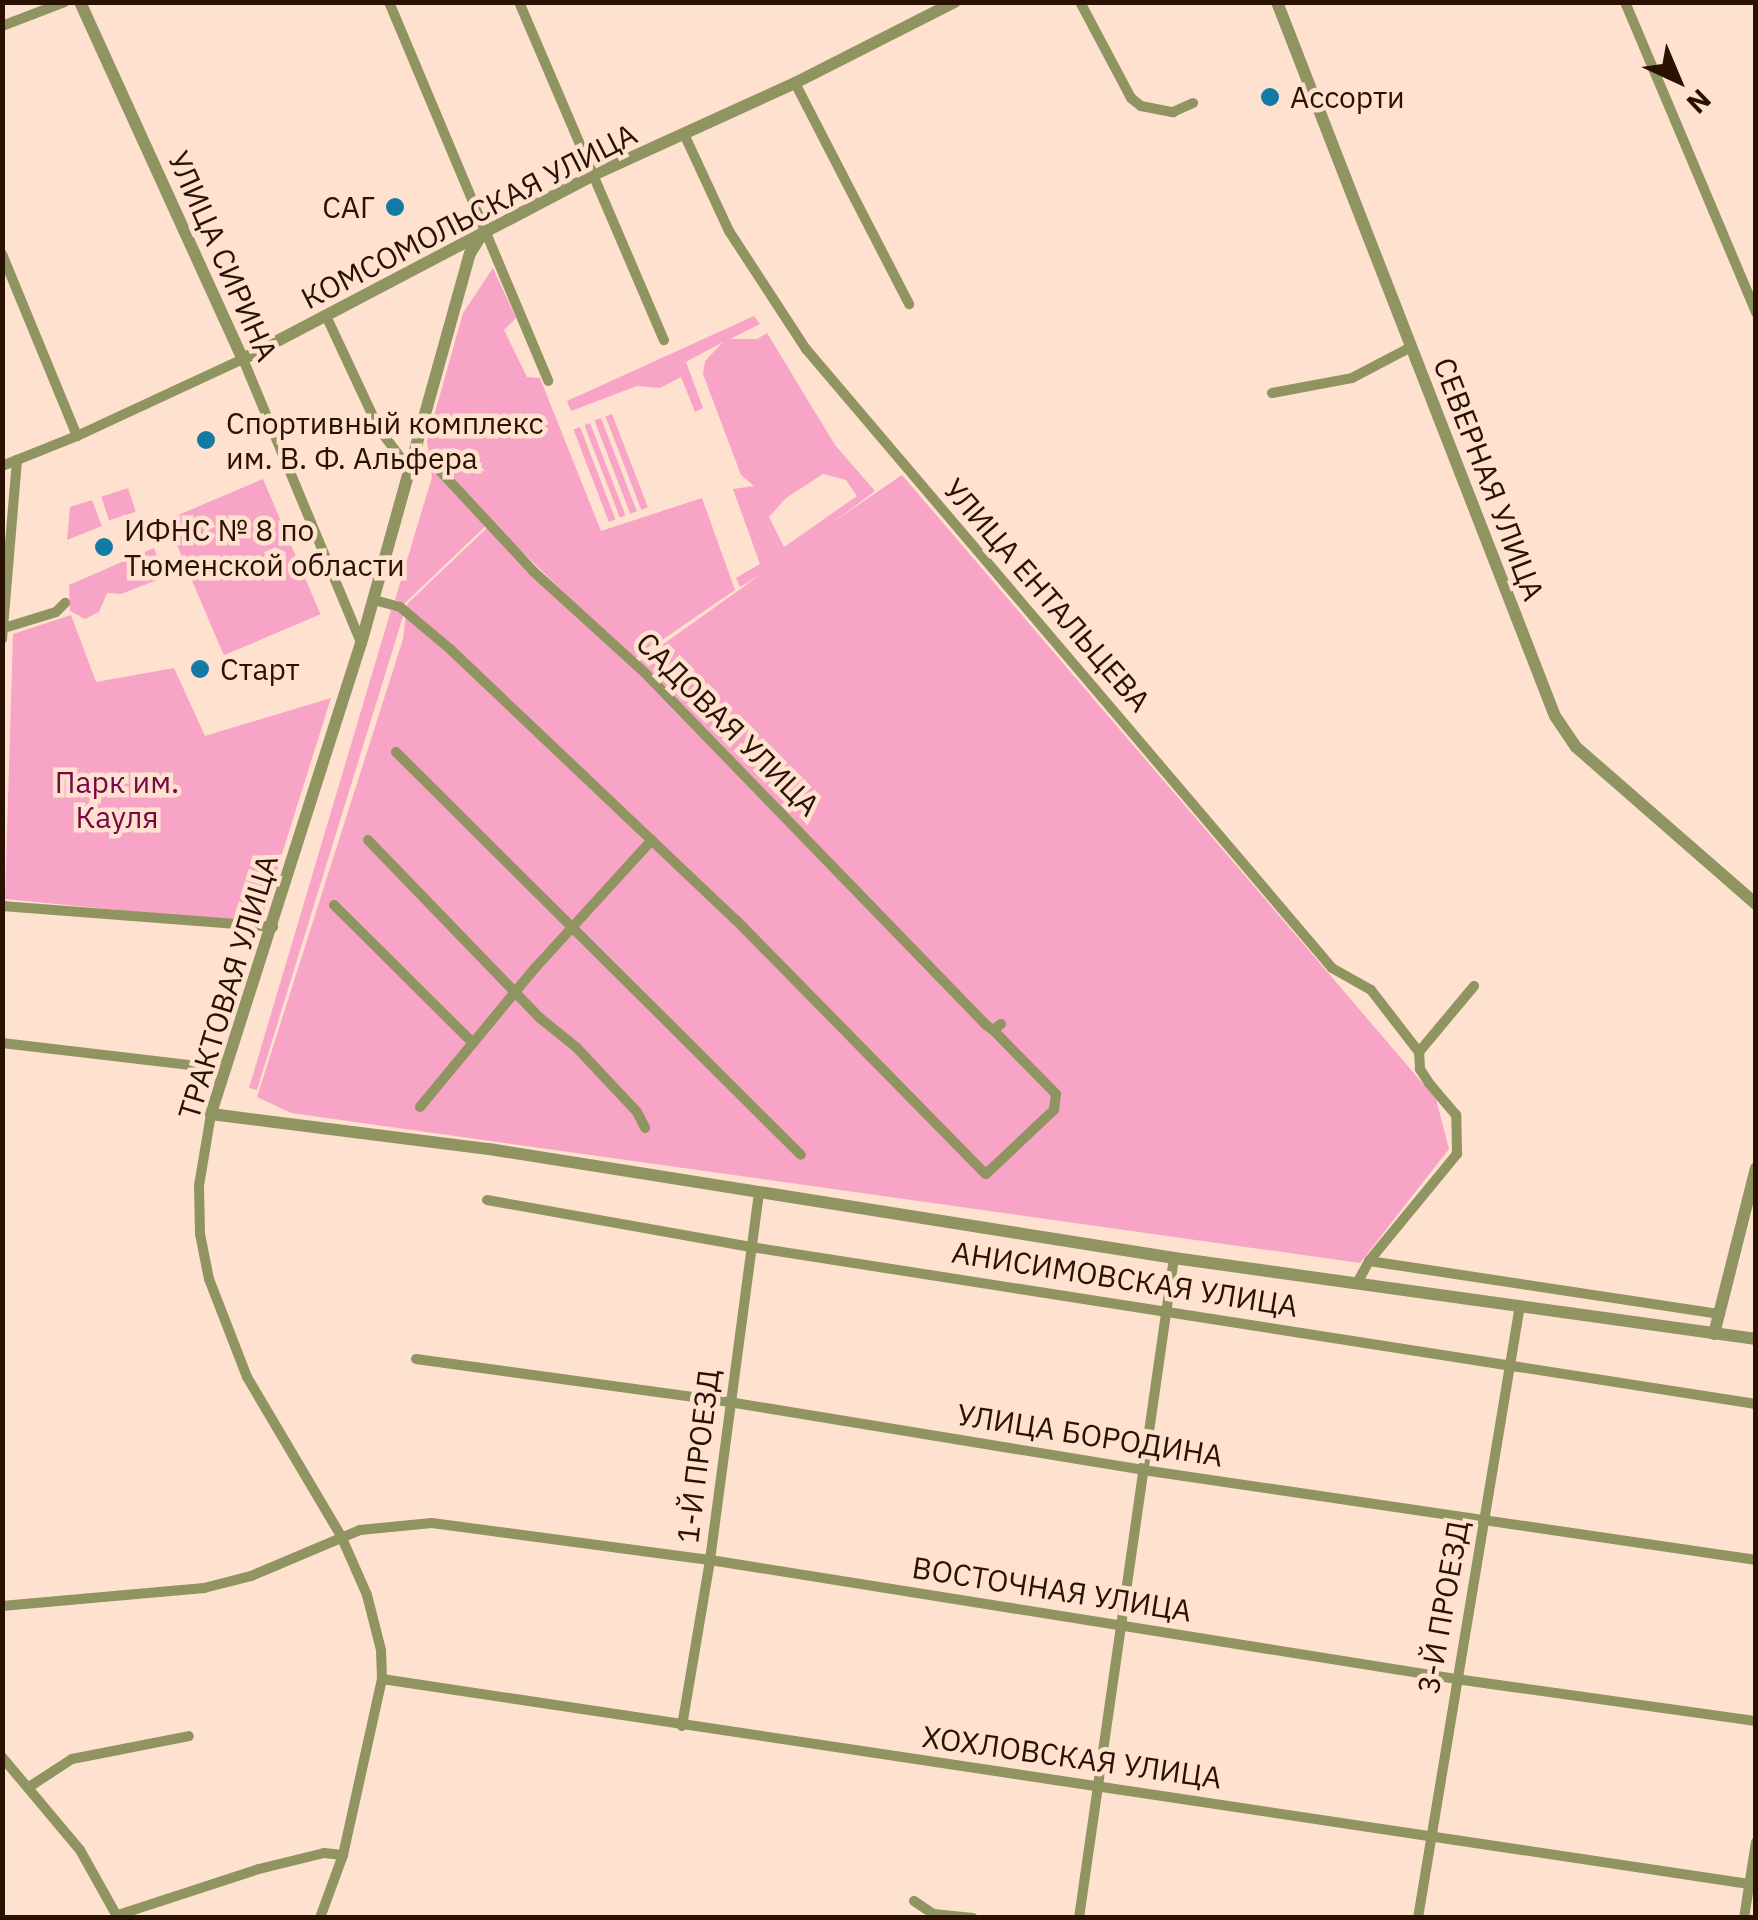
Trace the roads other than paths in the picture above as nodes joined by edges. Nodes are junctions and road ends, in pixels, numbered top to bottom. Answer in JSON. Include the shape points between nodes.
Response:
{"nodes":[{"id":1,"x":65,"y":2,"type":"edge"},
{"id":2,"x":80,"y":2,"type":"edge"},
{"id":3,"x":390,"y":2,"type":"edge"},
{"id":4,"x":519,"y":2,"type":"edge"},
{"id":5,"x":955,"y":2,"type":"edge"},
{"id":6,"x":1080,"y":2,"type":"edge"},
{"id":7,"x":1276,"y":2,"type":"edge"},
{"id":8,"x":1625,"y":2,"type":"edge"},
{"id":9,"x":2,"y":26,"type":"edge"},
{"id":10,"x":795,"y":83,"type":"junction"},
{"id":11,"x":1193,"y":103,"type":"dead end"},
{"id":12,"x":684,"y":134,"type":"junction"},
{"id":13,"x":593,"y":176,"type":"junction"},
{"id":14,"x":484,"y":231,"type":"junction"},
{"id":15,"x":2,"y":254,"type":"edge"},
{"id":16,"x":909,"y":304,"type":"dead end"},
{"id":17,"x":1756,"y":312,"type":"edge"},
{"id":18,"x":326,"y":318,"type":"junction"},
{"id":19,"x":664,"y":340,"type":"dead end"},
{"id":20,"x":1411,"y":347,"type":"junction"},
{"id":21,"x":243,"y":360,"type":"junction"},
{"id":22,"x":548,"y":381,"type":"dead end"},
{"id":23,"x":1272,"y":392,"type":"dead end"},
{"id":24,"x":78,"y":436,"type":"junction"},
{"id":25,"x":416,"y":452,"type":"junction"},
{"id":26,"x":17,"y":460,"type":"junction"},
{"id":27,"x":2,"y":466,"type":"edge"},
{"id":28,"x":411,"y":471,"type":"junction"},
{"id":29,"x":374,"y":600,"type":"junction"},
{"id":30,"x":65,"y":603,"type":"dead end"},
{"id":31,"x":3,"y":634,"type":"edge"},
{"id":32,"x":361,"y":643,"type":"junction"},
{"id":33,"x":396,"y":752,"type":"dead end"},
{"id":34,"x":368,"y":840,"type":"dead end"},
{"id":35,"x":652,"y":840,"type":"junction"},
{"id":36,"x":1756,"y":904,"type":"edge"},
{"id":37,"x":334,"y":905,"type":"dead end"},
{"id":38,"x":2,"y":906,"type":"edge"},
{"id":39,"x":572,"y":926,"type":"junction"},
{"id":40,"x":273,"y":927,"type":"junction"},
{"id":41,"x":1474,"y":986,"type":"dead end"},
{"id":42,"x":515,"y":992,"type":"junction"},
{"id":43,"x":473,"y":1042,"type":"junction"},
{"id":44,"x":2,"y":1043,"type":"edge"},
{"id":45,"x":1419,"y":1052,"type":"junction"},
{"id":46,"x":222,"y":1069,"type":"junction"},
{"id":47,"x":420,"y":1107,"type":"dead end"},
{"id":48,"x":211,"y":1114,"type":"junction"},
{"id":49,"x":645,"y":1128,"type":"dead end"},
{"id":50,"x":801,"y":1155,"type":"dead end"},
{"id":51,"x":1756,"y":1168,"type":"edge"},
{"id":52,"x":758,"y":1191,"type":"junction"},
{"id":53,"x":488,"y":1200,"type":"dead end"},
{"id":54,"x":750,"y":1247,"type":"junction"},
{"id":55,"x":1174,"y":1258,"type":"junction"},
{"id":56,"x":1369,"y":1261,"type":"junction"},
{"id":57,"x":1356,"y":1284,"type":"junction"},
{"id":58,"x":1520,"y":1305,"type":"junction"},
{"id":59,"x":1168,"y":1310,"type":"junction"},
{"id":60,"x":1720,"y":1314,"type":"junction"},
{"id":61,"x":1714,"y":1334,"type":"junction"},
{"id":62,"x":1756,"y":1339,"type":"edge"},
{"id":63,"x":416,"y":1359,"type":"dead end"},
{"id":64,"x":1510,"y":1365,"type":"junction"},
{"id":65,"x":729,"y":1402,"type":"junction"},
{"id":66,"x":1756,"y":1404,"type":"edge"},
{"id":67,"x":1143,"y":1470,"type":"junction"},
{"id":68,"x":1484,"y":1518,"type":"junction"},
{"id":69,"x":341,"y":1536,"type":"junction"},
{"id":70,"x":710,"y":1560,"type":"junction"},
{"id":71,"x":1756,"y":1560,"type":"edge"},
{"id":72,"x":2,"y":1606,"type":"edge"},
{"id":73,"x":1123,"y":1626,"type":"junction"},
{"id":74,"x":382,"y":1679,"type":"junction"},
{"id":75,"x":1456,"y":1679,"type":"junction"},
{"id":76,"x":1756,"y":1721,"type":"edge"},
{"id":77,"x":682,"y":1726,"type":"junction"},
{"id":78,"x":189,"y":1736,"type":"dead end"},
{"id":79,"x":2,"y":1758,"type":"edge"},
{"id":80,"x":30,"y":1786,"type":"junction"},
{"id":81,"x":1096,"y":1786,"type":"junction"},
{"id":82,"x":1429,"y":1836,"type":"junction"},
{"id":83,"x":1756,"y":1842,"type":"edge"},
{"id":84,"x":343,"y":1856,"type":"junction"},
{"id":85,"x":1752,"y":1885,"type":"edge"},
{"id":86,"x":914,"y":1901,"type":"dead end"},
{"id":87,"x":118,"y":1916,"type":"edge"},
{"id":88,"x":320,"y":1918,"type":"edge"},
{"id":89,"x":974,"y":1918,"type":"edge"},
{"id":90,"x":1079,"y":1918,"type":"edge"},
{"id":91,"x":1418,"y":1918,"type":"edge"},
{"id":92,"x":1744,"y":1918,"type":"edge"}],
"edges":[{"from":1,"to":9,"type":"street"},
{"from":2,"to":21,"type":"street","name":"УЛИЦА СИРИНА"},
{"from":3,"to":14,"type":"street"},
{"from":4,"to":13,"type":"street"},
{"from":5,"to":10,"type":"street","name":"КОМСОМОЛЬСКАЯ УЛИЦА"},
{"from":6,"to":11,"type":"street","via":[[1131,98],[1173,112]]},
{"from":7,"to":20,"type":"street","name":"СЕВЕРНАЯ УЛИЦА"},
{"from":8,"to":17,"type":"street"},
{"from":10,"to":12,"type":"street","name":"КОМСОМОЛЬСКАЯ УЛИЦА"},
{"from":10,"to":16,"type":"street"},
{"from":12,"to":13,"type":"street","name":"КОМСОМОЛЬСКАЯ УЛИЦА"},
{"from":12,"to":45,"type":"street","name":"УЛИЦА ЕНТАЛЬЦЕВА","via":[[729,230],[806,349],[1332,968],[1370,990]]},
{"from":13,"to":14,"type":"street","name":"КОМСОМОЛЬСКАЯ УЛИЦА"},
{"from":13,"to":19,"type":"street"},
{"from":14,"to":18,"type":"street","name":"КОМСОМОЛЬСКАЯ УЛИЦА"},
{"from":14,"to":22,"type":"street"},
{"from":14,"to":25,"type":"street","name":"ТРАКТОВАЯ УЛИЦА","via":[[470,253]]},
{"from":15,"to":24,"type":"street"},
{"from":18,"to":21,"type":"street","name":"КОМСОМОЛЬСКАЯ УЛИЦА"},
{"from":18,"to":28,"type":"street","via":[[379,429]]},
{"from":20,"to":23,"type":"street","via":[[1352,378]]},
{"from":20,"to":36,"type":"street","name":"СЕВЕРНАЯ УЛИЦА","via":[[1555,716],[1576,747]]},
{"from":21,"to":24,"type":"street","name":"КОМСОМОЛЬСКАЯ УЛИЦА"},
{"from":21,"to":32,"type":"street","name":"УЛИЦА СИРИНА"},
{"from":24,"to":26,"type":"street","name":"КОМСОМОЛЬСКАЯ УЛИЦА"},
{"from":25,"to":28,"type":"street","name":"ТРАКТОВАЯ УЛИЦА"},
{"from":25,"to":35,"type":"street","name":"САДОВАЯ УЛИЦА","via":[[997,1027],[1056,1094],[1054,1110],[986,1174]]},
{"from":26,"to":27,"type":"street","name":"КОМСОМОЛЬСКАЯ УЛИЦА"},
{"from":26,"to":31,"type":"street"},
{"from":28,"to":29,"type":"street","name":"ТРАКТОВАЯ УЛИЦА"},
{"from":29,"to":32,"type":"street","name":"ТРАКТОВАЯ УЛИЦА"},
{"from":29,"to":35,"type":"street","via":[[400,607],[450,649]]},
{"from":30,"to":31,"type":"street"},
{"from":32,"to":40,"type":"street","name":"ТРАКТОВАЯ УЛИЦА"},
{"from":33,"to":39,"type":"street"},
{"from":34,"to":42,"type":"street"},
{"from":35,"to":39,"type":"street"},
{"from":37,"to":43,"type":"street"},
{"from":38,"to":40,"type":"street"},
{"from":39,"to":42,"type":"street"},
{"from":39,"to":50,"type":"street"},
{"from":40,"to":46,"type":"street","name":"ТРАКТОВАЯ УЛИЦА"},
{"from":41,"to":45,"type":"street"},
{"from":42,"to":43,"type":"street"},
{"from":42,"to":49,"type":"street","via":[[576,1047],[638,1112]]},
{"from":43,"to":47,"type":"street"},
{"from":44,"to":46,"type":"street"},
{"from":45,"to":56,"type":"street","name":"УЛИЦА ЕНТАЛЬЦЕВА","via":[[1428,1084],[1456,1114],[1460,1142]]},
{"from":46,"to":48,"type":"street","name":"ТРАКТОВАЯ УЛИЦА"},
{"from":48,"to":52,"type":"street"},
{"from":48,"to":69,"type":"street","name":"ТРАКТОВАЯ УЛИЦА","via":[[199,1186],[208,1279],[247,1377]]},
{"from":51,"to":60,"type":"street"},
{"from":52,"to":54,"type":"street","name":"1-Й ПРОЕЗД"},
{"from":52,"to":55,"type":"street"},
{"from":53,"to":54,"type":"street","name":"АНИСИМОВСКАЯ УЛИЦА"},
{"from":54,"to":59,"type":"street","name":"АНИСИМОВСКАЯ УЛИЦА"},
{"from":54,"to":65,"type":"street","name":"1-Й ПРОЕЗД"},
{"from":55,"to":57,"type":"street"},
{"from":55,"to":59,"type":"street"},
{"from":56,"to":57,"type":"street","name":"УЛИЦА ЕНТАЛЬЦЕВА"},
{"from":56,"to":60,"type":"street"},
{"from":57,"to":58,"type":"street"},
{"from":58,"to":61,"type":"street"},
{"from":58,"to":64,"type":"street","name":"3-Й ПРОЕЗД"},
{"from":59,"to":64,"type":"street","name":"АНИСИМОВСКАЯ УЛИЦА"},
{"from":59,"to":67,"type":"street"},
{"from":60,"to":61,"type":"street"},
{"from":61,"to":62,"type":"street"},
{"from":63,"to":65,"type":"street","name":"УЛИЦА БОРОДИНА"},
{"from":64,"to":66,"type":"street","name":"АНИСИМОВСКАЯ УЛИЦА"},
{"from":64,"to":68,"type":"street","name":"3-Й ПРОЕЗД"},
{"from":65,"to":67,"type":"street","name":"УЛИЦА БОРОДИНА"},
{"from":65,"to":70,"type":"street","name":"1-Й ПРОЕЗД"},
{"from":67,"to":68,"type":"street","name":"УЛИЦА БОРОДИНА"},
{"from":67,"to":73,"type":"street"},
{"from":68,"to":71,"type":"street","name":"УЛИЦА БОРОДИНА"},
{"from":68,"to":75,"type":"street","name":"3-Й ПРОЕЗД"},
{"from":69,"to":70,"type":"street","name":"ВОСТОЧНАЯ УЛИЦА","via":[[432,1524]]},
{"from":69,"to":72,"type":"street","name":"ВОСТОЧНАЯ УЛИЦА","via":[[251,1576],[204,1588]]},
{"from":69,"to":74,"type":"street","name":"ТРАКТОВАЯ УЛИЦА","via":[[366,1595]]},
{"from":70,"to":73,"type":"street","name":"ВОСТОЧНАЯ УЛИЦА"},
{"from":70,"to":77,"type":"street","name":"1-Й ПРОЕЗД"},
{"from":73,"to":75,"type":"street","name":"ВОСТОЧНАЯ УЛИЦА"},
{"from":73,"to":81,"type":"street"},
{"from":74,"to":77,"type":"street","name":"ХОХЛОВСКАЯ УЛИЦА"},
{"from":74,"to":84,"type":"street","name":"ТРАКТОВАЯ УЛИЦА"},
{"from":75,"to":76,"type":"street","name":"ВОСТОЧНАЯ УЛИЦА"},
{"from":75,"to":82,"type":"street","name":"3-Й ПРОЕЗД"},
{"from":77,"to":81,"type":"street","name":"ХОХЛОВСКАЯ УЛИЦА"},
{"from":78,"to":80,"type":"street","via":[[72,1759]]},
{"from":79,"to":80,"type":"street"},
{"from":80,"to":87,"type":"street","via":[[80,1850]]},
{"from":81,"to":82,"type":"street","name":"ХОХЛОВСКАЯ УЛИЦА"},
{"from":81,"to":90,"type":"street"},
{"from":82,"to":85,"type":"street","name":"ХОХЛОВСКАЯ УЛИЦА"},
{"from":82,"to":91,"type":"street","name":"3-Й ПРОЕЗД"},
{"from":83,"to":85,"type":"street"},
{"from":84,"to":87,"type":"street","via":[[324,1853],[259,1869]]},
{"from":84,"to":88,"type":"street","name":"ТРАКТОВАЯ УЛИЦА"},
{"from":85,"to":92,"type":"street"},
{"from":86,"to":89,"type":"street","via":[[933,1914]]}]}
